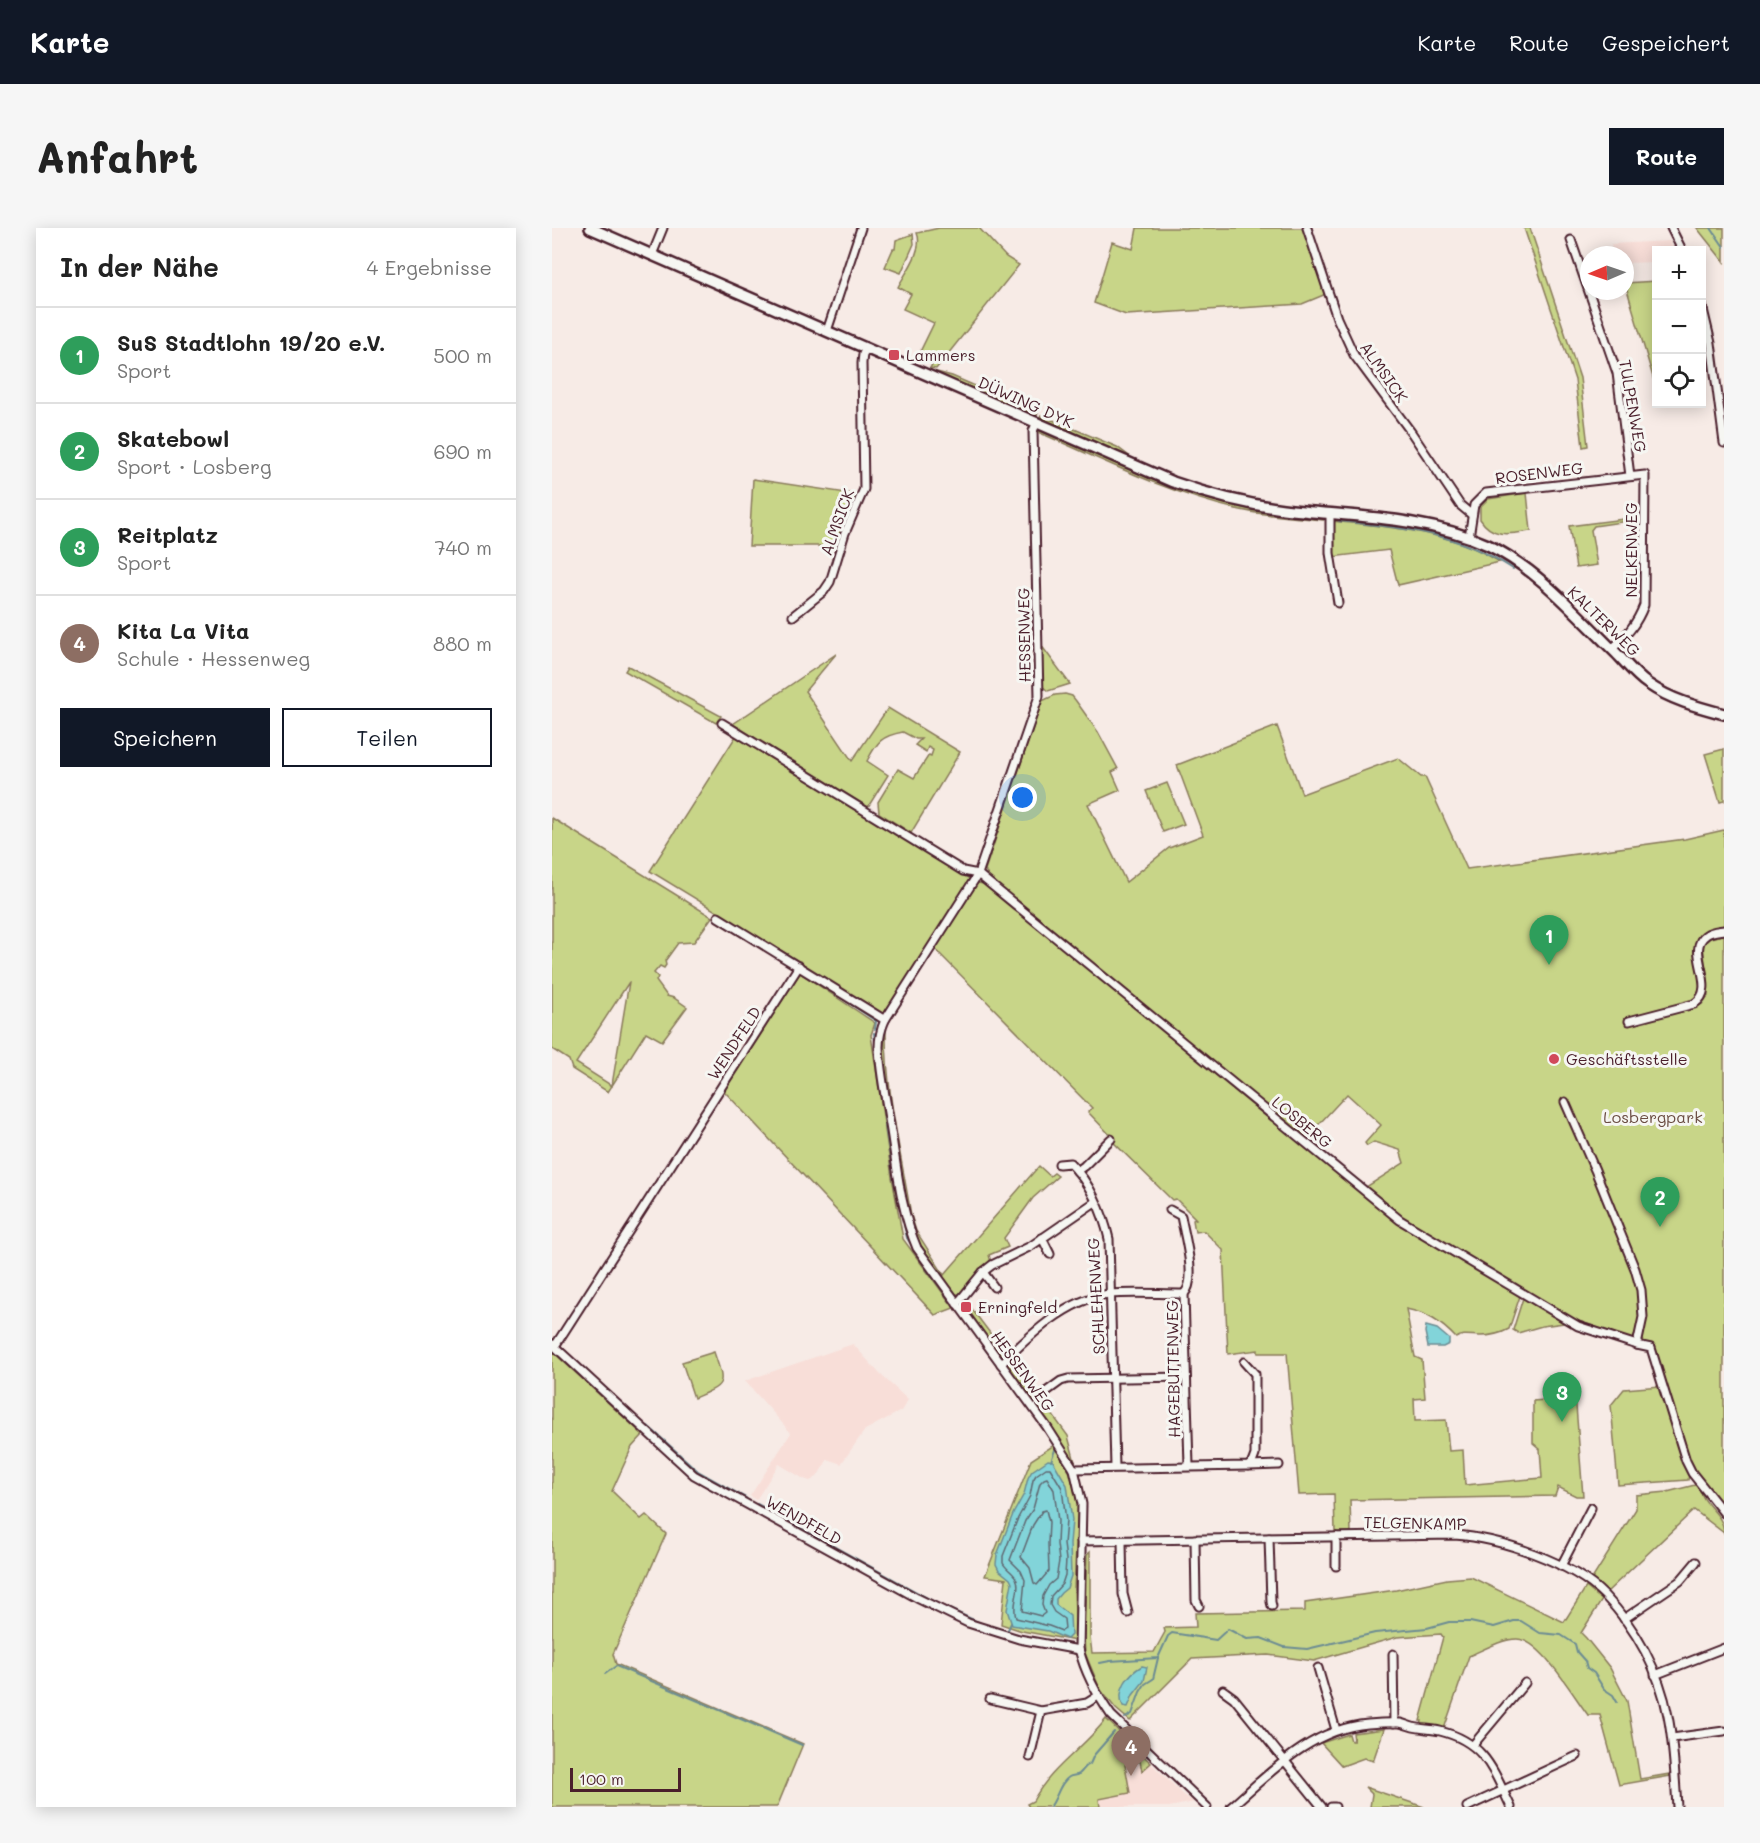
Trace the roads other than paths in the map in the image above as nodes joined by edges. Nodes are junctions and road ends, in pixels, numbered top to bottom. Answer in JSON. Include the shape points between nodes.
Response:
{"nodes":[{"id":1,"x":590,"y":228,"type":"edge"},
{"id":2,"x":663,"y":228,"type":"edge"},
{"id":3,"x":861,"y":228,"type":"edge"},
{"id":4,"x":1307,"y":228,"type":"edge"},
{"id":5,"x":1671,"y":228,"type":"edge"},
{"id":6,"x":1571,"y":240,"type":"dead end"},
{"id":7,"x":1680,"y":246,"type":"edge"},
{"id":8,"x":652,"y":255,"type":"junction"},
{"id":9,"x":1706,"y":324,"type":"edge"},
{"id":10,"x":827,"y":332,"type":"junction"},
{"id":11,"x":867,"y":348,"type":"junction"},
{"id":12,"x":1036,"y":422,"type":"junction"},
{"id":13,"x":1724,"y":443,"type":"edge"},
{"id":14,"x":1645,"y":475,"type":"joint"},
{"id":15,"x":1630,"y":476,"type":"junction"},
{"id":16,"x":1330,"y":513,"type":"junction"},
{"id":17,"x":1472,"y":515,"type":"junction"},
{"id":18,"x":1468,"y":537,"type":"junction"},
{"id":19,"x":1338,"y":603,"type":"dead end"},
{"id":20,"x":794,"y":616,"type":"dead end"},
{"id":21,"x":1612,"y":649,"type":"junction"},
{"id":22,"x":1724,"y":714,"type":"edge"},
{"id":23,"x":722,"y":723,"type":"dead end"},
{"id":24,"x":978,"y":874,"type":"junction"},
{"id":25,"x":718,"y":917,"type":"dead end"},
{"id":26,"x":1724,"y":930,"type":"edge"},
{"id":27,"x":799,"y":966,"type":"junction"},
{"id":28,"x":885,"y":1020,"type":"junction"},
{"id":29,"x":1629,"y":1021,"type":"dead end"},
{"id":30,"x":1565,"y":1101,"type":"dead end"},
{"id":31,"x":1111,"y":1138,"type":"dead end"},
{"id":32,"x":1059,"y":1164,"type":"dead end"},
{"id":33,"x":1077,"y":1171,"type":"junction"},
{"id":34,"x":1095,"y":1202,"type":"junction"},
{"id":35,"x":1170,"y":1210,"type":"dead end"},
{"id":36,"x":1042,"y":1238,"type":"junction"},
{"id":37,"x":1050,"y":1254,"type":"dead end"},
{"id":38,"x":983,"y":1272,"type":"junction"},
{"id":39,"x":994,"y":1287,"type":"dead end"},
{"id":40,"x":1112,"y":1294,"type":"junction"},
{"id":41,"x":1184,"y":1294,"type":"junction"},
{"id":42,"x":957,"y":1304,"type":"junction"},
{"id":43,"x":553,"y":1345,"type":"edge"},
{"id":44,"x":1637,"y":1345,"type":"junction"},
{"id":45,"x":1244,"y":1362,"type":"dead end"},
{"id":46,"x":1001,"y":1364,"type":"junction"},
{"id":47,"x":1186,"y":1377,"type":"junction"},
{"id":48,"x":1113,"y":1378,"type":"junction"},
{"id":49,"x":1043,"y":1394,"type":"dead end"},
{"id":50,"x":1250,"y":1463,"type":"junction"},
{"id":51,"x":1279,"y":1465,"type":"dead end"},
{"id":52,"x":1189,"y":1466,"type":"junction"},
{"id":53,"x":1115,"y":1467,"type":"junction"},
{"id":54,"x":1074,"y":1469,"type":"junction"},
{"id":55,"x":1591,"y":1508,"type":"dead end"},
{"id":56,"x":1724,"y":1513,"type":"edge"},
{"id":57,"x":1336,"y":1537,"type":"junction"},
{"id":58,"x":1269,"y":1538,"type":"junction"},
{"id":59,"x":1195,"y":1539,"type":"junction"},
{"id":60,"x":1081,"y":1541,"type":"junction"},
{"id":61,"x":1122,"y":1541,"type":"junction"},
{"id":62,"x":1696,"y":1562,"type":"dead end"},
{"id":63,"x":1336,"y":1566,"type":"dead end"},
{"id":64,"x":1561,"y":1566,"type":"junction"},
{"id":65,"x":1199,"y":1606,"type":"dead end"},
{"id":66,"x":1272,"y":1606,"type":"dead end"},
{"id":67,"x":1128,"y":1613,"type":"dead end"},
{"id":68,"x":1624,"y":1619,"type":"junction"},
{"id":69,"x":1724,"y":1648,"type":"edge"},
{"id":70,"x":1079,"y":1650,"type":"junction"},
{"id":71,"x":1393,"y":1654,"type":"dead end"},
{"id":72,"x":1318,"y":1668,"type":"dead end"},
{"id":73,"x":1655,"y":1675,"type":"junction"},
{"id":74,"x":1525,"y":1683,"type":"dead end"},
{"id":75,"x":1223,"y":1690,"type":"dead end"},
{"id":76,"x":1098,"y":1696,"type":"junction"},
{"id":77,"x":990,"y":1699,"type":"dead end"},
{"id":78,"x":1041,"y":1711,"type":"junction"},
{"id":79,"x":1394,"y":1723,"type":"junction"},
{"id":80,"x":1336,"y":1730,"type":"junction"},
{"id":81,"x":1724,"y":1731,"type":"edge"},
{"id":82,"x":1672,"y":1738,"type":"junction"},
{"id":83,"x":1473,"y":1745,"type":"junction"},
{"id":84,"x":1577,"y":1756,"type":"dead end"},
{"id":85,"x":1030,"y":1757,"type":"dead end"},
{"id":86,"x":1284,"y":1761,"type":"junction"},
{"id":87,"x":1502,"y":1790,"type":"junction"},
{"id":88,"x":1207,"y":1807,"type":"edge"},
{"id":89,"x":1231,"y":1807,"type":"edge"},
{"id":90,"x":1322,"y":1807,"type":"edge"},
{"id":91,"x":1467,"y":1807,"type":"edge"},
{"id":92,"x":1511,"y":1807,"type":"edge"},
{"id":93,"x":1677,"y":1807,"type":"edge"}],
"edges":[{"from":1,"to":8,"type":"street","name":"DÜWING DYK"},
{"from":2,"to":8,"type":"street"},
{"from":3,"to":10,"type":"street"},
{"from":4,"to":17,"type":"street","name":"ALMSICK","via":[[1337,318],[1354,355],[1460,505]]},
{"from":5,"to":7,"type":"street"},
{"from":6,"to":15,"type":"street","name":"TULPENWEG","via":[[1617,373]]},
{"from":8,"to":10,"type":"street","name":"DÜWING DYK"},
{"from":9,"to":13,"type":"street"},
{"from":10,"to":11,"type":"street","name":"DÜWING DYK"},
{"from":11,"to":12,"type":"street","name":"DÜWING DYK"},
{"from":11,"to":20,"type":"street","name":"ALMSICK","via":[[862,363],[864,489],[830,582]]},
{"from":12,"to":16,"type":"street","name":"DÜWING DYK","via":[[1202,492],[1264,506]]},
{"from":12,"to":24,"type":"street","name":"HESSENWEG","via":[[1033,430],[1039,696]]},
{"from":14,"to":15,"type":"street","name":"ROSENWEG"},
{"from":14,"to":21,"type":"street","name":"NELKENWEG","via":[[1644,605],[1634,625]]},
{"from":15,"to":17,"type":"street","name":"ROSENWEG","via":[[1486,493],[1474,505]]},
{"from":16,"to":18,"type":"street","name":"DÜWING DYK","via":[[1402,522]]},
{"from":16,"to":19,"type":"street","via":[[1330,553]]},
{"from":17,"to":18,"type":"street","name":"ROSENWEG"},
{"from":18,"to":21,"type":"street","name":"KALTERWEG","via":[[1528,571]]},
{"from":21,"to":22,"type":"street","name":"KALTERWEG","via":[[1656,689]]},
{"from":23,"to":24,"type":"street","via":[[963,872]]},
{"from":24,"to":28,"type":"street","name":"HESSENWEG"},
{"from":24,"to":44,"type":"street","name":"LOSBERG","via":[[1400,1220],[1578,1326]]},
{"from":25,"to":27,"type":"street"},
{"from":26,"to":29,"type":"street","via":[[1704,935],[1701,940],[1704,987],[1699,1000]]},
{"from":27,"to":28,"type":"street"},
{"from":27,"to":43,"type":"street","name":"WENDFELD"},
{"from":28,"to":42,"type":"street","name":"HESSENWEG","via":[[879,1046],[908,1224],[917,1248]]},
{"from":30,"to":44,"type":"street","via":[[1638,1279],[1644,1306]]},
{"from":31,"to":33,"type":"street"},
{"from":32,"to":33,"type":"street","via":[[1070,1163]]},
{"from":33,"to":34,"type":"street","name":"SCHLEHENWEG"},
{"from":34,"to":36,"type":"street"},
{"from":34,"to":40,"type":"street","name":"SCHLEHENWEG","via":[[1109,1239]]},
{"from":35,"to":41,"type":"street","name":"HAGEBUTTENWEG","via":[[1181,1216],[1191,1279]]},
{"from":36,"to":37,"type":"street"},
{"from":36,"to":38,"type":"street"},
{"from":38,"to":39,"type":"street"},
{"from":38,"to":42,"type":"street"},
{"from":40,"to":41,"type":"street"},
{"from":40,"to":46,"type":"street","via":[[1088,1300],[1053,1318]]},
{"from":40,"to":48,"type":"street","name":"SCHLEHENWEG"},
{"from":41,"to":47,"type":"street","name":"HAGEBUTTENWEG"},
{"from":42,"to":46,"type":"street","name":"HESSENWEG"},
{"from":43,"to":70,"type":"street","name":"WENDFELD","via":[[694,1475],[968,1623],[1019,1639]]},
{"from":44,"to":56,"type":"street","name":"LOSBERG","via":[[1651,1348],[1686,1461]]},
{"from":45,"to":50,"type":"street","via":[[1255,1374],[1255,1455]]},
{"from":46,"to":54,"type":"street","name":"HESSENWEG"},
{"from":47,"to":48,"type":"street","name":"SCHLEHENWEG"},
{"from":47,"to":52,"type":"street","name":"HAGEBUTTENWEG"},
{"from":48,"to":49,"type":"street","name":"SCHLEHENWEG","via":[[1065,1380]]},
{"from":48,"to":53,"type":"street","name":"SCHLEHENWEG"},
{"from":50,"to":51,"type":"street"},
{"from":50,"to":52,"type":"street"},
{"from":52,"to":53,"type":"street"},
{"from":53,"to":54,"type":"street"},
{"from":54,"to":60,"type":"street","name":"HESSENWEG","via":[[1082,1504]]},
{"from":55,"to":64,"type":"street"},
{"from":57,"to":58,"type":"street","name":"TELGENKAMP"},
{"from":57,"to":63,"type":"street"},
{"from":57,"to":64,"type":"street","name":"TELGENKAMP","via":[[1463,1536],[1515,1546]]},
{"from":58,"to":59,"type":"street","name":"TELGENKAMP"},
{"from":58,"to":66,"type":"street"},
{"from":59,"to":61,"type":"street","name":"TELGENKAMP"},
{"from":59,"to":65,"type":"street"},
{"from":60,"to":61,"type":"street","name":"TELGENKAMP"},
{"from":60,"to":70,"type":"street","name":"HESSENWEG"},
{"from":61,"to":67,"type":"street","via":[[1123,1594]]},
{"from":62,"to":68,"type":"street","via":[[1680,1581]]},
{"from":64,"to":68,"type":"street","name":"TELGENKAMP","via":[[1600,1592]]},
{"from":68,"to":73,"type":"street","name":"TELGENKAMP"},
{"from":69,"to":73,"type":"street"},
{"from":70,"to":76,"type":"street","name":"HESSENWEG"},
{"from":71,"to":79,"type":"street"},
{"from":72,"to":80,"type":"street"},
{"from":73,"to":82,"type":"street","name":"TELGENKAMP"},
{"from":74,"to":83,"type":"street"},
{"from":75,"to":86,"type":"street","via":[[1234,1698]]},
{"from":76,"to":78,"type":"street","via":[[1087,1703]]},
{"from":76,"to":88,"type":"street","name":"HESSENWEG","via":[[1111,1715]]},
{"from":77,"to":78,"type":"street"},
{"from":78,"to":85,"type":"street"},
{"from":79,"to":80,"type":"street"},
{"from":79,"to":83,"type":"street","via":[[1445,1732]]},
{"from":80,"to":86,"type":"street","via":[[1310,1742]]},
{"from":81,"to":82,"type":"street"},
{"from":82,"to":93,"type":"street","name":"TELGENKAMP"},
{"from":83,"to":87,"type":"street","via":[[1492,1766]]},
{"from":84,"to":87,"type":"street"},
{"from":86,"to":89,"type":"street"},
{"from":86,"to":90,"type":"street"},
{"from":87,"to":91,"type":"street"},
{"from":87,"to":92,"type":"street"}]}
